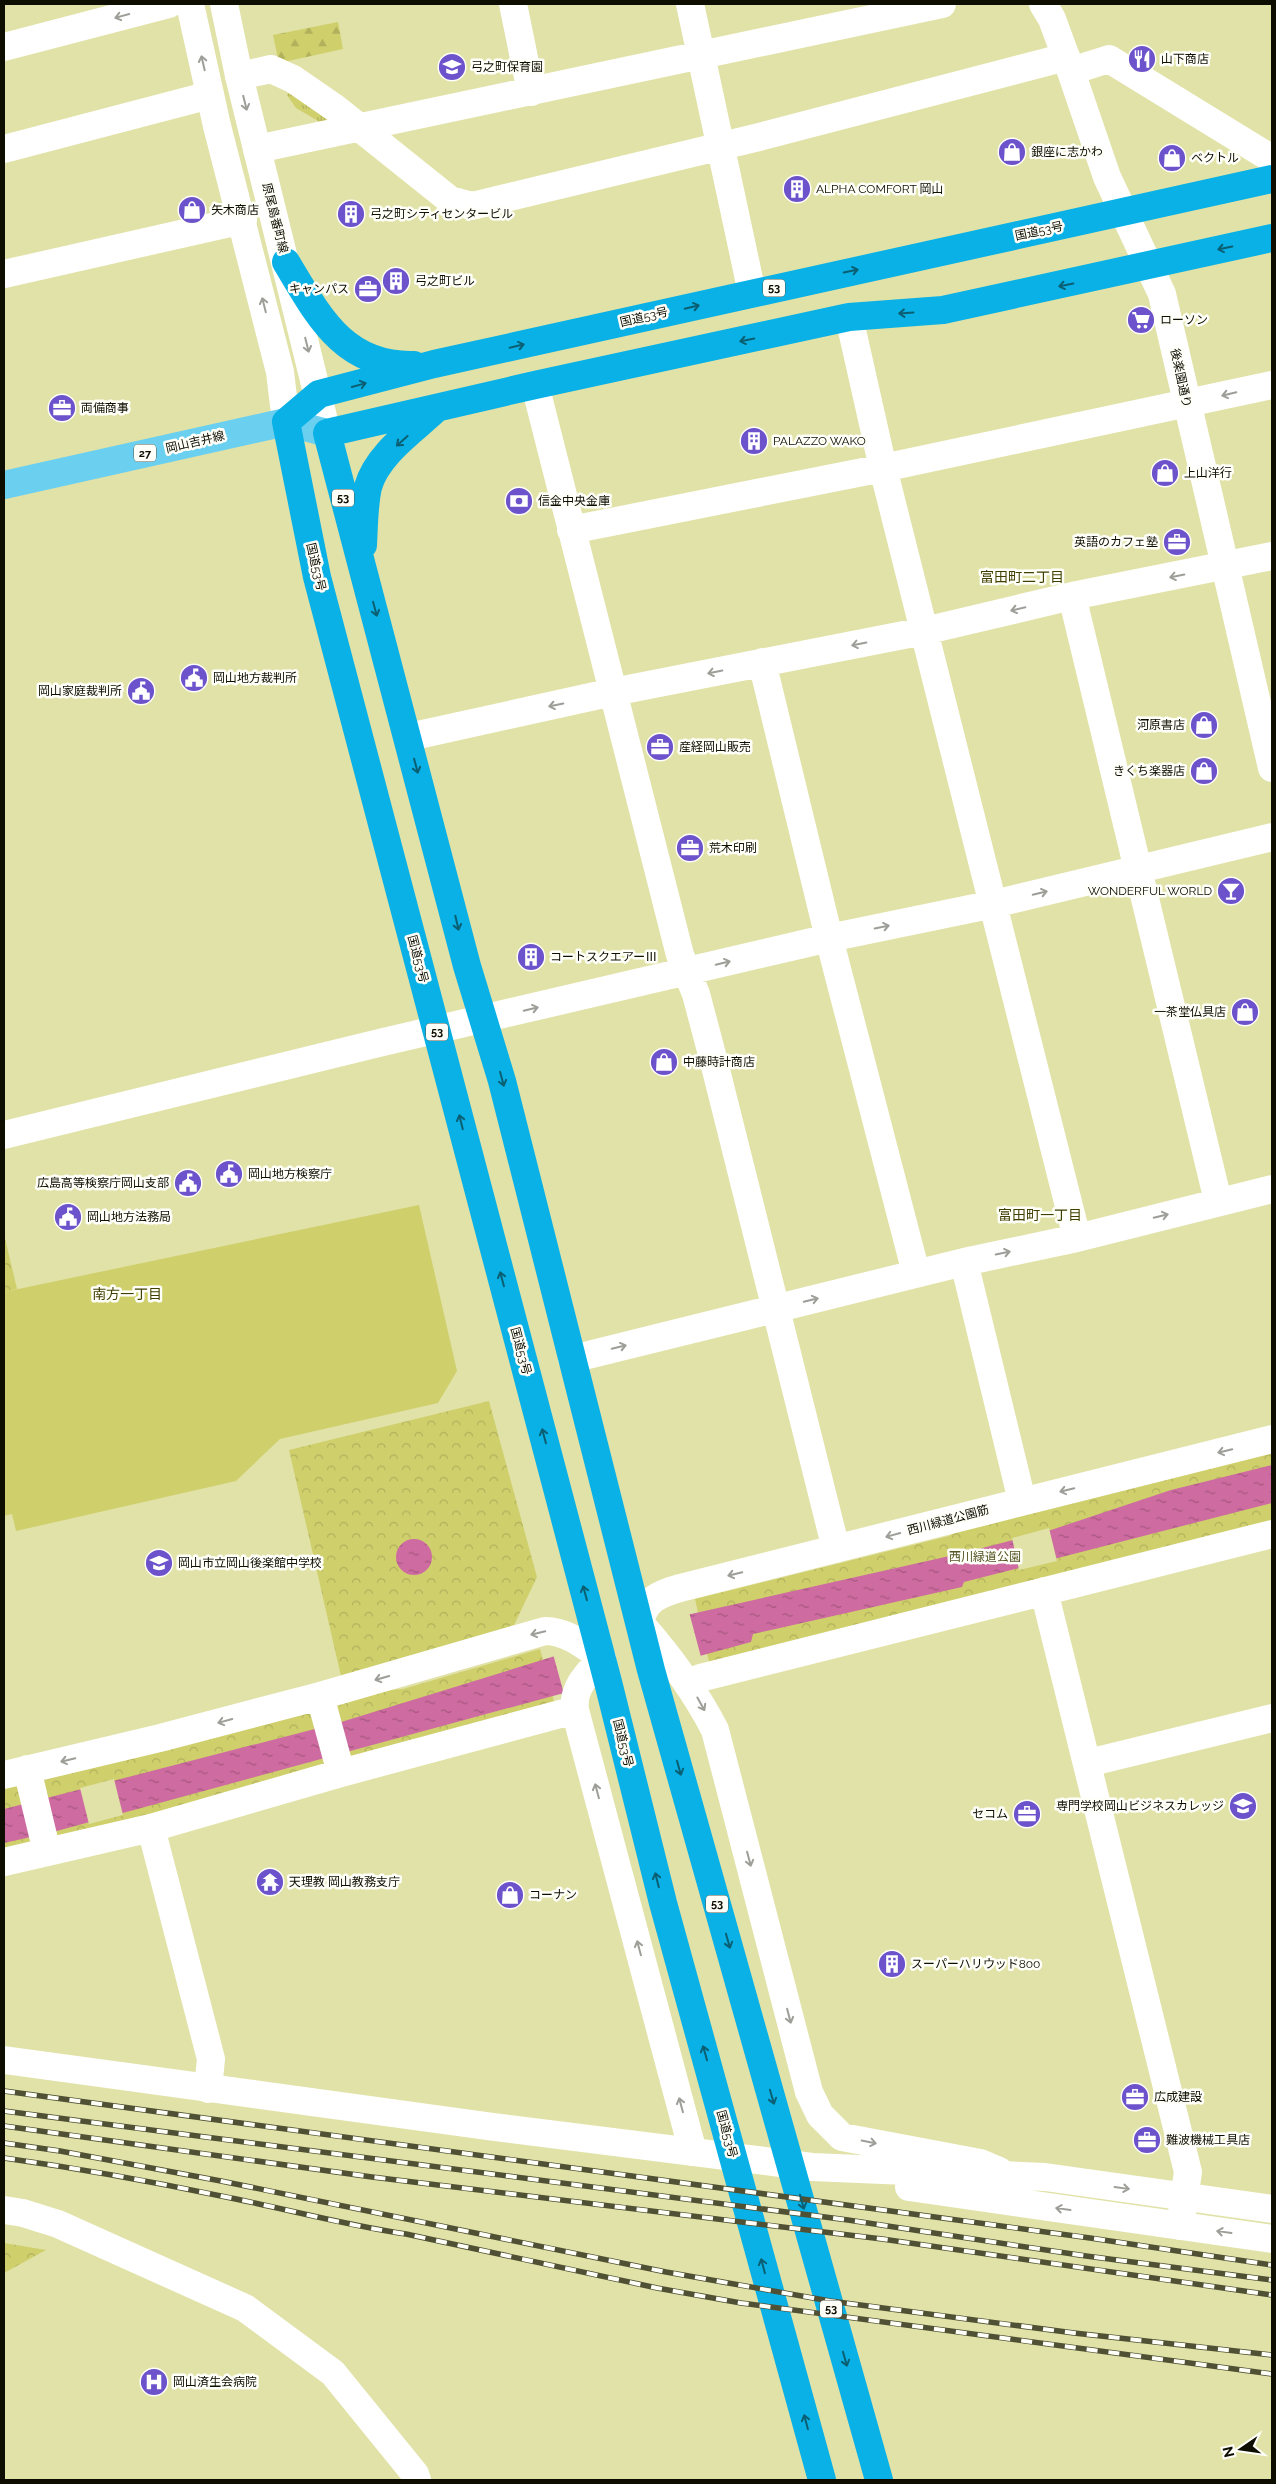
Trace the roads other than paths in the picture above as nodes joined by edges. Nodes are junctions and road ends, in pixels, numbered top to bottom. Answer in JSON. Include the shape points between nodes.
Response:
{"nodes":[{"id":1,"x":169,"y":4,"type":"edge"},
{"id":2,"x":190,"y":4,"type":"edge"},
{"id":3,"x":224,"y":4,"type":"edge"},
{"id":4,"x":513,"y":4,"type":"edge"},
{"id":5,"x":690,"y":4,"type":"edge"},
{"id":6,"x":942,"y":4,"type":"edge"},
{"id":7,"x":1043,"y":4,"type":"edge"},
{"id":8,"x":4,"y":47,"type":"edge"},
{"id":9,"x":700,"y":56,"type":"junction"},
{"id":10,"x":1069,"y":64,"type":"junction"},
{"id":11,"x":239,"y":76,"type":"junction"},
{"id":12,"x":532,"y":92,"type":"junction"},
{"id":13,"x":210,"y":95,"type":"junction"},
{"id":14,"x":359,"y":129,"type":"junction"},
{"id":15,"x":719,"y":146,"type":"junction"},
{"id":16,"x":257,"y":149,"type":"junction"},
{"id":17,"x":4,"y":150,"type":"edge"},
{"id":18,"x":1272,"y":159,"type":"edge"},
{"id":19,"x":1272,"y":179,"type":"edge"},
{"id":20,"x":1123,"y":211,"type":"junction"},
{"id":21,"x":243,"y":220,"type":"junction"},
{"id":22,"x":1272,"y":238,"type":"edge"},
{"id":23,"x":286,"y":262,"type":"junction"},
{"id":24,"x":1148,"y":265,"type":"junction"},
{"id":25,"x":4,"y":274,"type":"edge"},
{"id":26,"x":752,"y":293,"type":"junction"},
{"id":27,"x":849,"y":317,"type":"junction"},
{"id":28,"x":434,"y":364,"type":"junction"},
{"id":29,"x":1272,"y":384,"type":"edge"},
{"id":30,"x":535,"y":385,"type":"junction"},
{"id":31,"x":318,"y":394,"type":"junction"},
{"id":32,"x":1186,"y":404,"type":"junction"},
{"id":33,"x":438,"y":408,"type":"junction"},
{"id":34,"x":286,"y":422,"type":"junction"},
{"id":35,"x":328,"y":433,"type":"junction"},
{"id":36,"x":883,"y":468,"type":"junction"},
{"id":37,"x":4,"y":485,"type":"edge"},
{"id":38,"x":571,"y":530,"type":"junction"},
{"id":39,"x":1272,"y":556,"type":"edge"},
{"id":40,"x":363,"y":562,"type":"junction"},
{"id":41,"x":1225,"y":567,"type":"junction"},
{"id":42,"x":1072,"y":596,"type":"junction"},
{"id":43,"x":924,"y":631,"type":"junction"},
{"id":44,"x":762,"y":662,"type":"junction"},
{"id":45,"x":613,"y":692,"type":"junction"},
{"id":46,"x":409,"y":737,"type":"junction"},
{"id":47,"x":1272,"y":768,"type":"edge"},
{"id":48,"x":1272,"y":837,"type":"edge"},
{"id":49,"x":1139,"y":869,"type":"junction"},
{"id":50,"x":994,"y":904,"type":"junction"},
{"id":51,"x":829,"y":938,"type":"junction"},
{"id":52,"x":686,"y":972,"type":"junction"},
{"id":53,"x":483,"y":1020,"type":"junction"},
{"id":54,"x":437,"y":1030,"type":"junction"},
{"id":55,"x":4,"y":1135,"type":"edge"},
{"id":56,"x":1272,"y":1189,"type":"edge"},
{"id":57,"x":1218,"y":1201,"type":"junction"},
{"id":58,"x":1077,"y":1238,"type":"junction"},
{"id":59,"x":964,"y":1262,"type":"junction"},
{"id":60,"x":916,"y":1273,"type":"junction"},
{"id":61,"x":776,"y":1309,"type":"junction"},
{"id":62,"x":572,"y":1359,"type":"junction"},
{"id":63,"x":1272,"y":1439,"type":"edge"},
{"id":64,"x":1022,"y":1500,"type":"junction"},
{"id":65,"x":1272,"y":1534,"type":"edge"},
{"id":66,"x":836,"y":1550,"type":"junction"},
{"id":67,"x":1044,"y":1591,"type":"junction"},
{"id":68,"x":641,"y":1626,"type":"junction"},
{"id":69,"x":598,"y":1656,"type":"junction"},
{"id":70,"x":663,"y":1667,"type":"junction"},
{"id":71,"x":700,"y":1678,"type":"dead end"},
{"id":72,"x":320,"y":1696,"type":"junction"},
{"id":73,"x":576,"y":1700,"type":"junction"},
{"id":74,"x":1272,"y":1718,"type":"edge"},
{"id":75,"x":1088,"y":1763,"type":"junction"},
{"id":76,"x":338,"y":1764,"type":"junction"},
{"id":77,"x":15,"y":1772,"type":"edge"},
{"id":78,"x":151,"y":1828,"type":"junction"},
{"id":79,"x":45,"y":1844,"type":"junction"},
{"id":80,"x":4,"y":1862,"type":"edge"},
{"id":81,"x":4,"y":2060,"type":"edge"},
{"id":82,"x":208,"y":2089,"type":"junction"},
{"id":83,"x":693,"y":2152,"type":"junction"},
{"id":84,"x":812,"y":2167,"type":"junction"},
{"id":85,"x":1005,"y":2174,"type":"junction"},
{"id":86,"x":1184,"y":2197,"type":"junction"},
{"id":87,"x":1272,"y":2209,"type":"edge"},
{"id":88,"x":4,"y":2210,"type":"edge"},
{"id":89,"x":1180,"y":2226,"type":"junction"},
{"id":90,"x":1272,"y":2239,"type":"edge"},
{"id":91,"x":820,"y":2475,"type":"edge"},
{"id":92,"x":417,"y":2480,"type":"edge"},
{"id":93,"x":879,"y":2480,"type":"edge"}],
"edges":[{"from":1,"to":8,"type":"street","one_way":true},
{"from":13,"to":2,"type":"street","one_way":true},
{"from":3,"to":11,"type":"street","name":"原尾島番町線"},
{"from":4,"to":12,"type":"street"},
{"from":5,"to":9,"type":"street"},
{"from":6,"to":9,"type":"street"},
{"from":7,"to":10,"type":"street","name":"後楽園通り"},
{"from":9,"to":12,"type":"street"},
{"from":9,"to":15,"type":"street"},
{"from":10,"to":15,"type":"street"},
{"from":10,"to":18,"type":"street","via":[[1109,59]]},
{"from":10,"to":20,"type":"street","name":"後楽園通り","via":[[1107,177]]},
{"from":11,"to":14,"type":"street","via":[[271,69],[278,72],[335,108]]},
{"from":11,"to":16,"type":"street","name":"原尾島番町線","one_way":true},
{"from":12,"to":14,"type":"street"},
{"from":13,"to":17,"type":"street"},
{"from":13,"to":21,"type":"street"},
{"from":14,"to":15,"type":"street","via":[[450,200],[472,206]]},
{"from":14,"to":16,"type":"street"},
{"from":15,"to":26,"type":"street"},
{"from":16,"to":23,"type":"street","name":"原尾島番町線"},
{"from":19,"to":20,"type":"highway","name":"国道53号","number":"53"},
{"from":20,"to":24,"type":"street","name":"後楽園通り"},
{"from":26,"to":20,"type":"highway","name":"国道53号","number":"53","one_way":true},
{"from":21,"to":25,"type":"street"},
{"from":34,"to":21,"type":"street","one_way":true,"via":[[280,372]]},
{"from":22,"to":24,"type":"highway","one_way":true},
{"from":23,"to":28,"type":"highway","via":[[319,317],[348,347],[394,366]]},
{"from":23,"to":31,"type":"street","name":"原尾島番町線","one_way":true},
{"from":24,"to":27,"type":"highway","one_way":true,"via":[[942,310]]},
{"from":24,"to":32,"type":"street","name":"後楽園通り","via":[[1162,294]]},
{"from":28,"to":26,"type":"highway","name":"国道53号","number":"53","one_way":true},
{"from":27,"to":30,"type":"highway","one_way":true},
{"from":27,"to":36,"type":"street"},
{"from":31,"to":28,"type":"highway","name":"国道53号","number":"53","one_way":true},
{"from":29,"to":32,"type":"street","one_way":true},
{"from":30,"to":33,"type":"highway"},
{"from":30,"to":38,"type":"street"},
{"from":31,"to":34,"type":"highway","name":"国道53号","number":"53"},
{"from":31,"to":35,"type":"street","name":"原尾島番町線"},
{"from":32,"to":36,"type":"street"},
{"from":32,"to":41,"type":"street","name":"後楽園通り"},
{"from":33,"to":35,"type":"highway"},
{"from":33,"to":40,"type":"highway","one_way":true,"via":[[393,449],[369,485]]},
{"from":34,"to":35,"type":"main road","name":"岡山吉井線","number":"27"},
{"from":34,"to":37,"type":"main road","name":"岡山吉井線","number":"27"},
{"from":34,"to":54,"type":"highway","name":"国道53号","number":"53","via":[[317,577]]},
{"from":35,"to":40,"type":"highway","number":"53"},
{"from":36,"to":38,"type":"street"},
{"from":36,"to":43,"type":"street"},
{"from":38,"to":45,"type":"street"},
{"from":39,"to":41,"type":"street"},
{"from":40,"to":46,"type":"highway","number":"53","one_way":true},
{"from":41,"to":42,"type":"street","one_way":true},
{"from":41,"to":47,"type":"street","name":"後楽園通り"},
{"from":42,"to":43,"type":"street","one_way":true},
{"from":42,"to":49,"type":"street"},
{"from":43,"to":44,"type":"street","one_way":true},
{"from":43,"to":50,"type":"street"},
{"from":44,"to":45,"type":"street","one_way":true},
{"from":44,"to":51,"type":"street"},
{"from":45,"to":46,"type":"street","one_way":true},
{"from":45,"to":52,"type":"street"},
{"from":46,"to":53,"type":"highway","number":"53","one_way":true},
{"from":48,"to":49,"type":"street"},
{"from":50,"to":49,"type":"street","one_way":true},
{"from":49,"to":57,"type":"street"},
{"from":51,"to":50,"type":"street","one_way":true},
{"from":50,"to":58,"type":"street"},
{"from":52,"to":51,"type":"street","one_way":true},
{"from":51,"to":60,"type":"street"},
{"from":53,"to":52,"type":"street","one_way":true},
{"from":52,"to":61,"type":"street","via":[[696,994]]},
{"from":53,"to":54,"type":"street"},
{"from":53,"to":62,"type":"highway","number":"53","one_way":true,"via":[[502,1081]]},
{"from":54,"to":55,"type":"street"},
{"from":69,"to":54,"type":"highway","name":"国道53号","number":"53","one_way":true},
{"from":56,"to":57,"type":"street"},
{"from":58,"to":57,"type":"street","one_way":true},
{"from":59,"to":58,"type":"street","one_way":true},
{"from":59,"to":60,"type":"street"},
{"from":59,"to":64,"type":"street"},
{"from":61,"to":60,"type":"street","one_way":true},
{"from":62,"to":61,"type":"street","one_way":true},
{"from":61,"to":66,"type":"street"},
{"from":62,"to":68,"type":"highway","number":"53"},
{"from":63,"to":64,"type":"street","name":"西川緑道公園筋","one_way":true},
{"from":64,"to":66,"type":"street","name":"西川緑道公園筋","one_way":true},
{"from":65,"to":67,"type":"street"},
{"from":66,"to":68,"type":"street","name":"西川緑道公園筋","one_way":true,"via":[[660,1593],[644,1610]]},
{"from":67,"to":71,"type":"street"},
{"from":67,"to":75,"type":"street"},
{"from":68,"to":70,"type":"highway","number":"53"},
{"from":69,"to":72,"type":"street","one_way":true,"via":[[562,1634],[545,1631]]},
{"from":69,"to":73,"type":"street"},
{"from":91,"to":69,"type":"highway","name":"国道53号","number":"53","one_way":true},
{"from":70,"to":85,"type":"street","one_way":true,"via":[[699,1700],[715,1730],[809,2092],[820,2115],[842,2137],[980,2162]]},
{"from":70,"to":93,"type":"highway","number":"53","one_way":true,"via":[[784,2138]]},
{"from":72,"to":76,"type":"street"},
{"from":72,"to":77,"type":"street","one_way":true},
{"from":73,"to":76,"type":"street"},
{"from":83,"to":73,"type":"street","one_way":true},
{"from":74,"to":75,"type":"street"},
{"from":75,"to":86,"type":"street","via":[[1188,2172]]},
{"from":76,"to":78,"type":"street"},
{"from":77,"to":79,"type":"street","via":[[34,1799]]},
{"from":78,"to":79,"type":"street"},
{"from":78,"to":82,"type":"street","via":[[211,2059]]},
{"from":79,"to":80,"type":"street"},
{"from":81,"to":82,"type":"street"},
{"from":82,"to":83,"type":"street"},
{"from":83,"to":84,"type":"street"},
{"from":84,"to":85,"type":"street"},
{"from":89,"to":84,"type":"street","one_way":true,"via":[[903,2186]]},
{"from":85,"to":86,"type":"street","one_way":true},
{"from":86,"to":87,"type":"street"},
{"from":86,"to":89,"type":"street"},
{"from":88,"to":92,"type":"street","via":[[58,2224],[245,2308],[333,2373]]},
{"from":90,"to":89,"type":"street","one_way":true}]}
